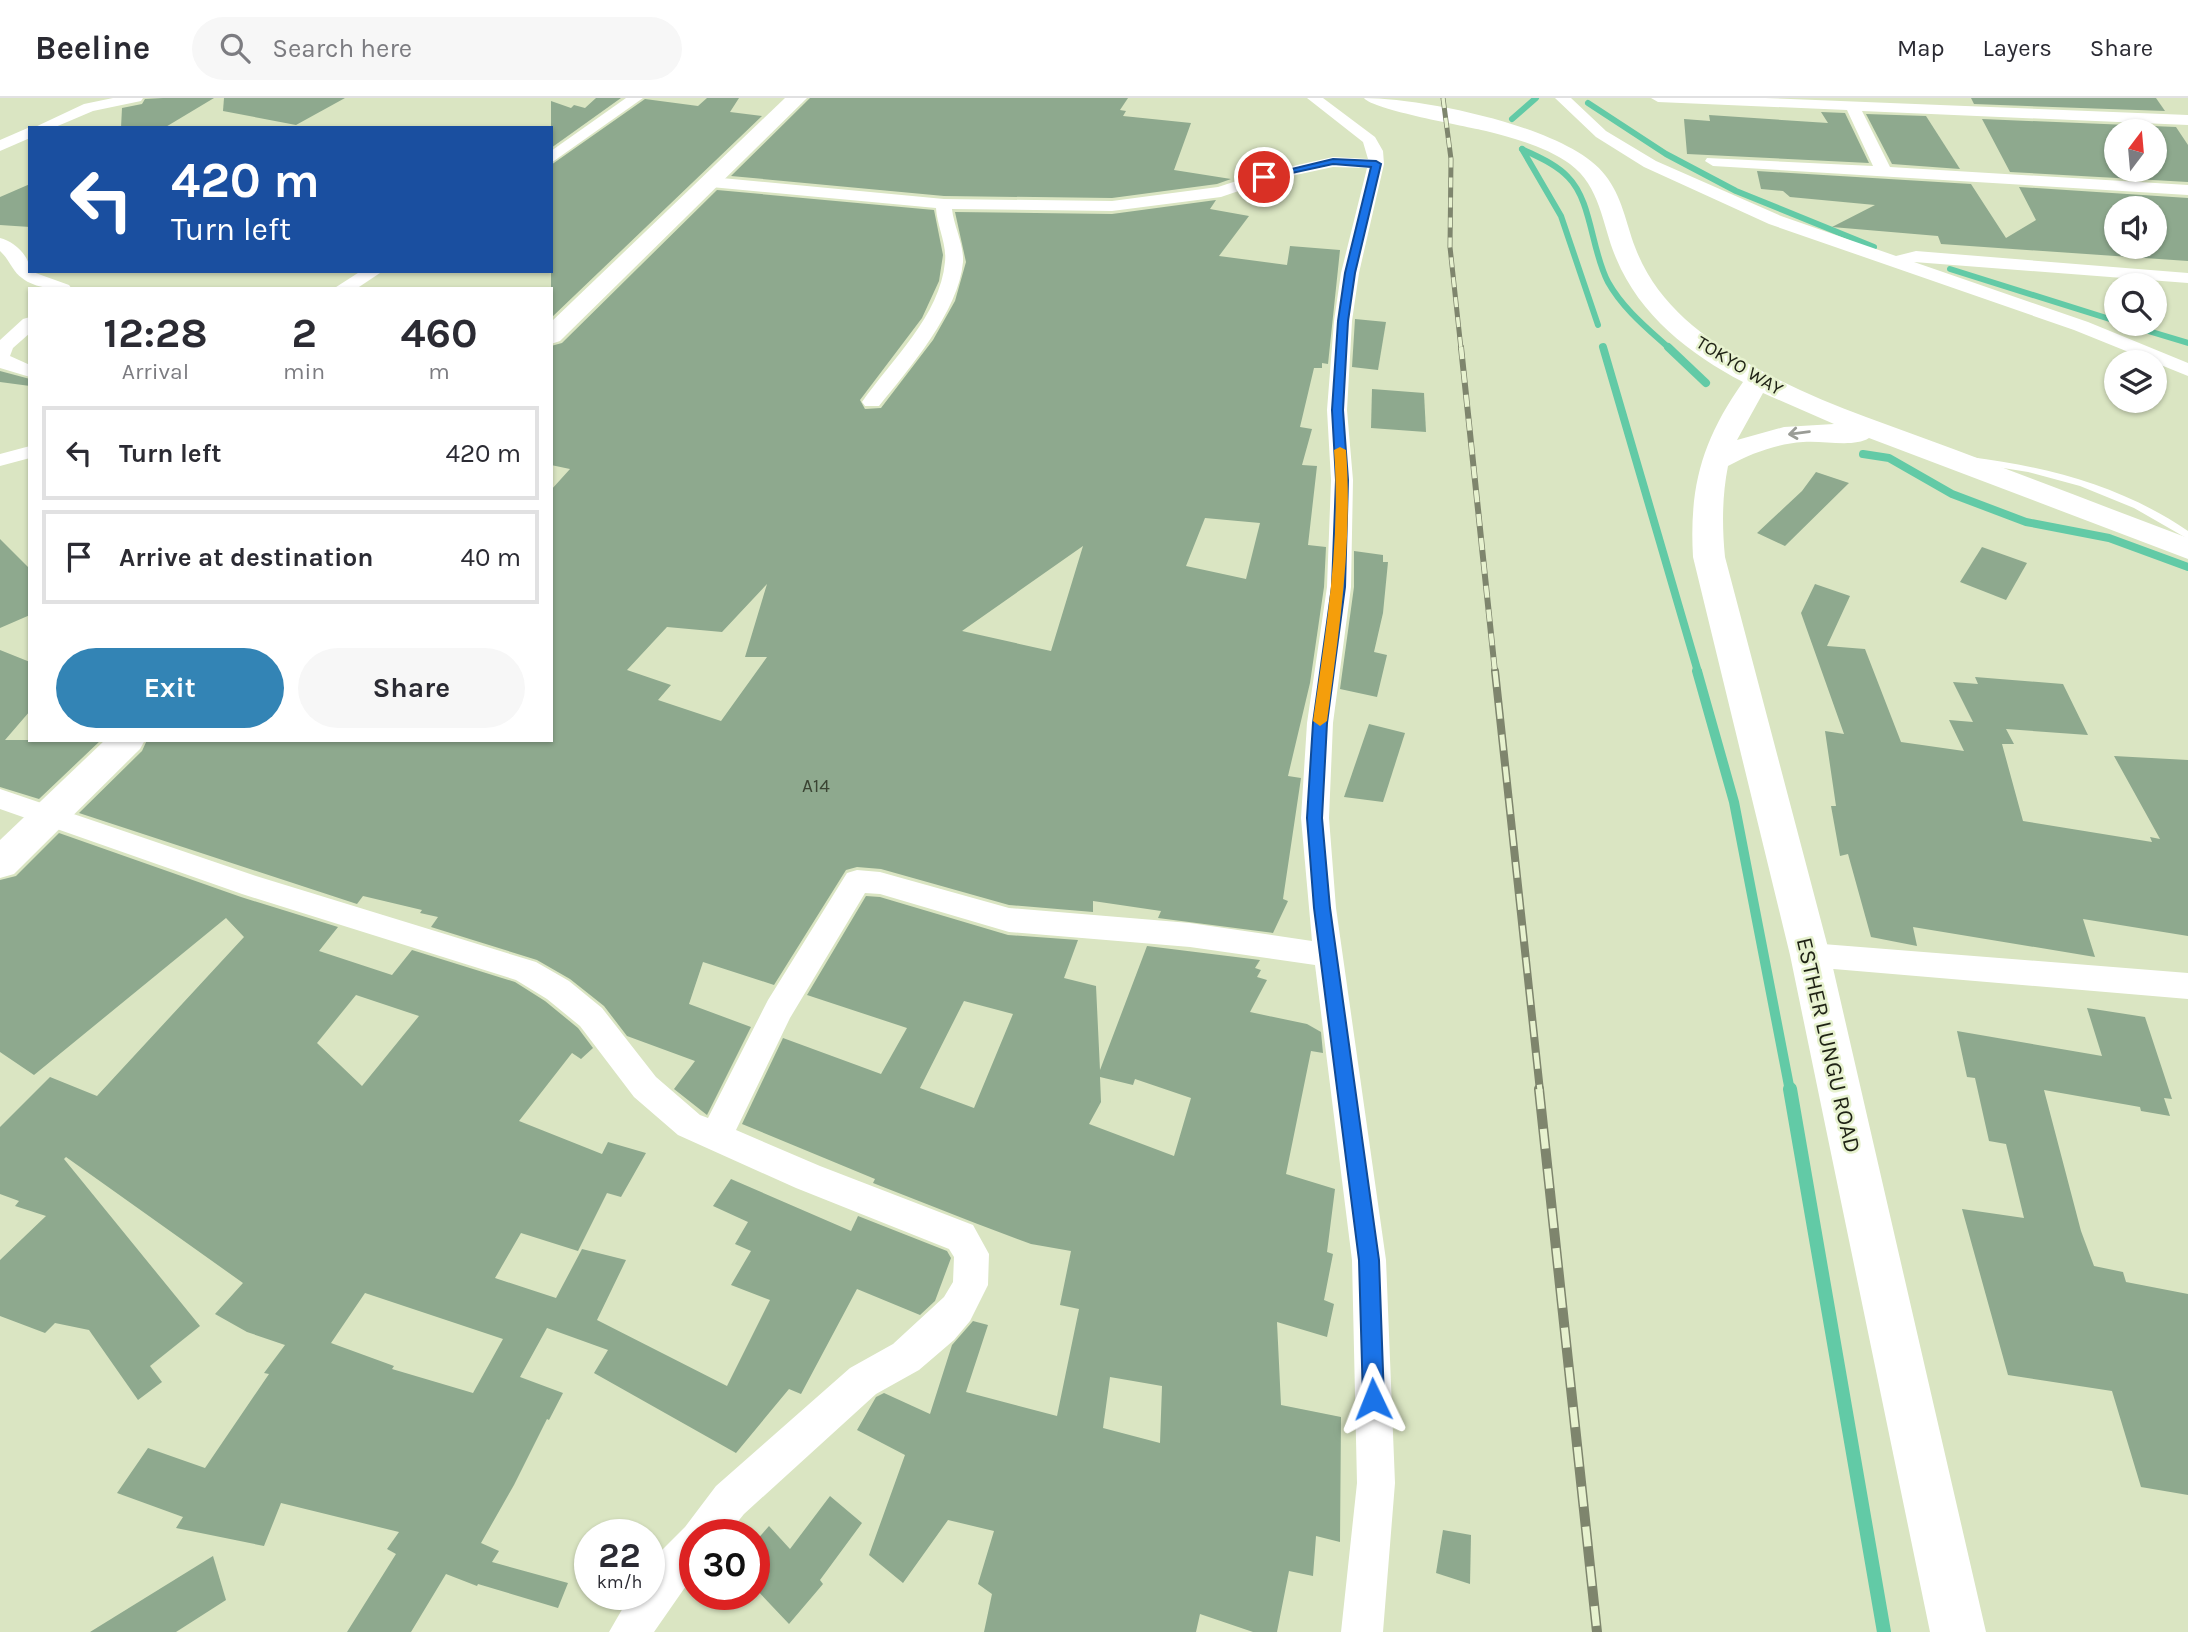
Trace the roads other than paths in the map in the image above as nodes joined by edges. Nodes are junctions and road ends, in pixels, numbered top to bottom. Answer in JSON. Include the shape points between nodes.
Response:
{"nodes":[{"id":1,"x":136,"y":98,"type":"edge"},
{"id":2,"x":636,"y":98,"type":"edge"},
{"id":3,"x":797,"y":98,"type":"edge"},
{"id":4,"x":1314,"y":98,"type":"edge"},
{"id":5,"x":1374,"y":98,"type":"edge"},
{"id":6,"x":1562,"y":98,"type":"edge"},
{"id":7,"x":1658,"y":98,"type":"edge"},
{"id":8,"x":2092,"y":98,"type":"edge"},
{"id":9,"x":1783,"y":101,"type":"edge"},
{"id":10,"x":1945,"y":105,"type":"edge"},
{"id":11,"x":1853,"y":108,"type":"junction"},
{"id":12,"x":2108,"y":116,"type":"junction"},
{"id":13,"x":2188,"y":120,"type":"edge"},
{"id":14,"x":45,"y":126,"type":"edge"},
{"id":15,"x":28,"y":133,"type":"edge"},
{"id":16,"x":0,"y":146,"type":"edge"},
{"id":17,"x":553,"y":157,"type":"edge"},
{"id":18,"x":1713,"y":161,"type":"dead end"},
{"id":19,"x":1376,"y":164,"type":"junction"},
{"id":20,"x":1884,"y":172,"type":"junction"},
{"id":21,"x":711,"y":182,"type":"junction"},
{"id":22,"x":2188,"y":190,"type":"edge"},
{"id":23,"x":944,"y":204,"type":"junction"},
{"id":24,"x":0,"y":243,"type":"edge"},
{"id":25,"x":1894,"y":263,"type":"junction"},
{"id":26,"x":370,"y":273,"type":"edge"},
{"id":27,"x":2188,"y":278,"type":"edge"},
{"id":28,"x":57,"y":287,"type":"edge"},
{"id":29,"x":346,"y":287,"type":"edge"},
{"id":30,"x":28,"y":325,"type":"edge"},
{"id":31,"x":553,"y":334,"type":"edge"},
{"id":32,"x":0,"y":356,"type":"edge"},
{"id":33,"x":2188,"y":370,"type":"edge"},
{"id":34,"x":28,"y":371,"type":"edge"},
{"id":35,"x":1759,"y":379,"type":"junction"},
{"id":36,"x":872,"y":402,"type":"dead end"},
{"id":37,"x":1892,"y":437,"type":"junction"},
{"id":38,"x":28,"y":453,"type":"edge"},
{"id":39,"x":1948,"y":457,"type":"junction"},
{"id":40,"x":0,"y":460,"type":"edge"},
{"id":41,"x":1715,"y":461,"type":"junction"},
{"id":42,"x":2188,"y":536,"type":"edge"},
{"id":43,"x":2188,"y":549,"type":"edge"},
{"id":44,"x":125,"y":742,"type":"edge"},
{"id":45,"x":0,"y":799,"type":"edge"},
{"id":46,"x":47,"y":817,"type":"junction"},
{"id":47,"x":0,"y":863,"type":"edge"},
{"id":48,"x":1328,"y":955,"type":"junction"},
{"id":49,"x":1810,"y":955,"type":"junction"},
{"id":50,"x":2188,"y":986,"type":"edge"},
{"id":51,"x":716,"y":1136,"type":"junction"},
{"id":52,"x":715,"y":1519,"type":"edge"},
{"id":53,"x":679,"y":1561,"type":"edge"},
{"id":54,"x":630,"y":1632,"type":"edge"},
{"id":55,"x":1362,"y":1632,"type":"edge"},
{"id":56,"x":1958,"y":1632,"type":"edge"}],
"edges":[{"from":1,"to":14,"type":"street","via":[[89,107]]},
{"from":2,"to":17,"type":"street"},
{"from":3,"to":21,"type":"street"},
{"from":4,"to":19,"type":"street","via":[[1370,140]]},
{"from":5,"to":35,"type":"street","name":"TOKYO WAY","via":[[1518,133],[1579,161],[1608,197],[1624,249],[1647,295],[1682,331]]},
{"from":6,"to":25,"type":"street","via":[[1601,134],[1650,164],[1775,220]]},
{"from":7,"to":9,"type":"street"},
{"from":8,"to":12,"type":"street"},
{"from":9,"to":11,"type":"street"},
{"from":10,"to":11,"type":"street"},
{"from":10,"to":12,"type":"street"},
{"from":11,"to":20,"type":"street"},
{"from":12,"to":13,"type":"street"},
{"from":15,"to":16,"type":"street"},
{"from":18,"to":20,"type":"street"},
{"from":19,"to":23,"type":"street","via":[[1333,162],[1221,192],[1151,203],[1050,207]]},
{"from":19,"to":48,"type":"street","via":[[1350,273],[1337,410],[1342,480],[1339,587],[1320,723],[1315,818]]},
{"from":20,"to":22,"type":"street"},
{"from":21,"to":23,"type":"street"},
{"from":21,"to":31,"type":"street"},
{"from":23,"to":36,"type":"street","via":[[943,219],[954,246],[950,283],[916,344]]},
{"from":24,"to":28,"type":"street","via":[[27,274]]},
{"from":25,"to":27,"type":"street","via":[[1916,256]]},
{"from":25,"to":33,"type":"street","via":[[2081,326]]},
{"from":26,"to":29,"type":"street"},
{"from":30,"to":32,"type":"street","via":[[4,346]]},
{"from":32,"to":34,"type":"street","via":[[2,362]]},
{"from":35,"to":37,"type":"street","name":"TOKYO WAY"},
{"from":35,"to":41,"type":"street","name":"ESTHER LUNGU ROAD","via":[[1724,432]]},
{"from":37,"to":39,"type":"street","name":"TOKYO WAY"},
{"from":37,"to":41,"type":"street","one_way":true,"via":[[1816,431],[1772,436]]},
{"from":38,"to":40,"type":"street"},
{"from":39,"to":42,"type":"lane","via":[[2017,465],[2094,486],[2161,516]]},
{"from":39,"to":43,"type":"street","name":"TOKYO WAY"},
{"from":41,"to":49,"type":"street","name":"ESTHER LUNGU ROAD","via":[[1705,504],[1709,557]]},
{"from":44,"to":46,"type":"street"},
{"from":45,"to":46,"type":"street"},
{"from":46,"to":47,"type":"street"},
{"from":46,"to":51,"type":"street","via":[[525,971],[591,1017],[645,1087],[689,1125]]},
{"from":48,"to":51,"type":"street","via":[[1190,935],[1009,920],[880,883],[857,881],[779,1009]]},
{"from":48,"to":55,"type":"street","via":[[1369,1260],[1376,1483]]},
{"from":49,"to":50,"type":"street"},
{"from":49,"to":56,"type":"street","name":"ESTHER LUNGU ROAD"},
{"from":51,"to":52,"type":"street","via":[[961,1237],[972,1254],[970,1285],[941,1328],[906,1357],[863,1381],[730,1500]]},
{"from":53,"to":54,"type":"street"}]}
